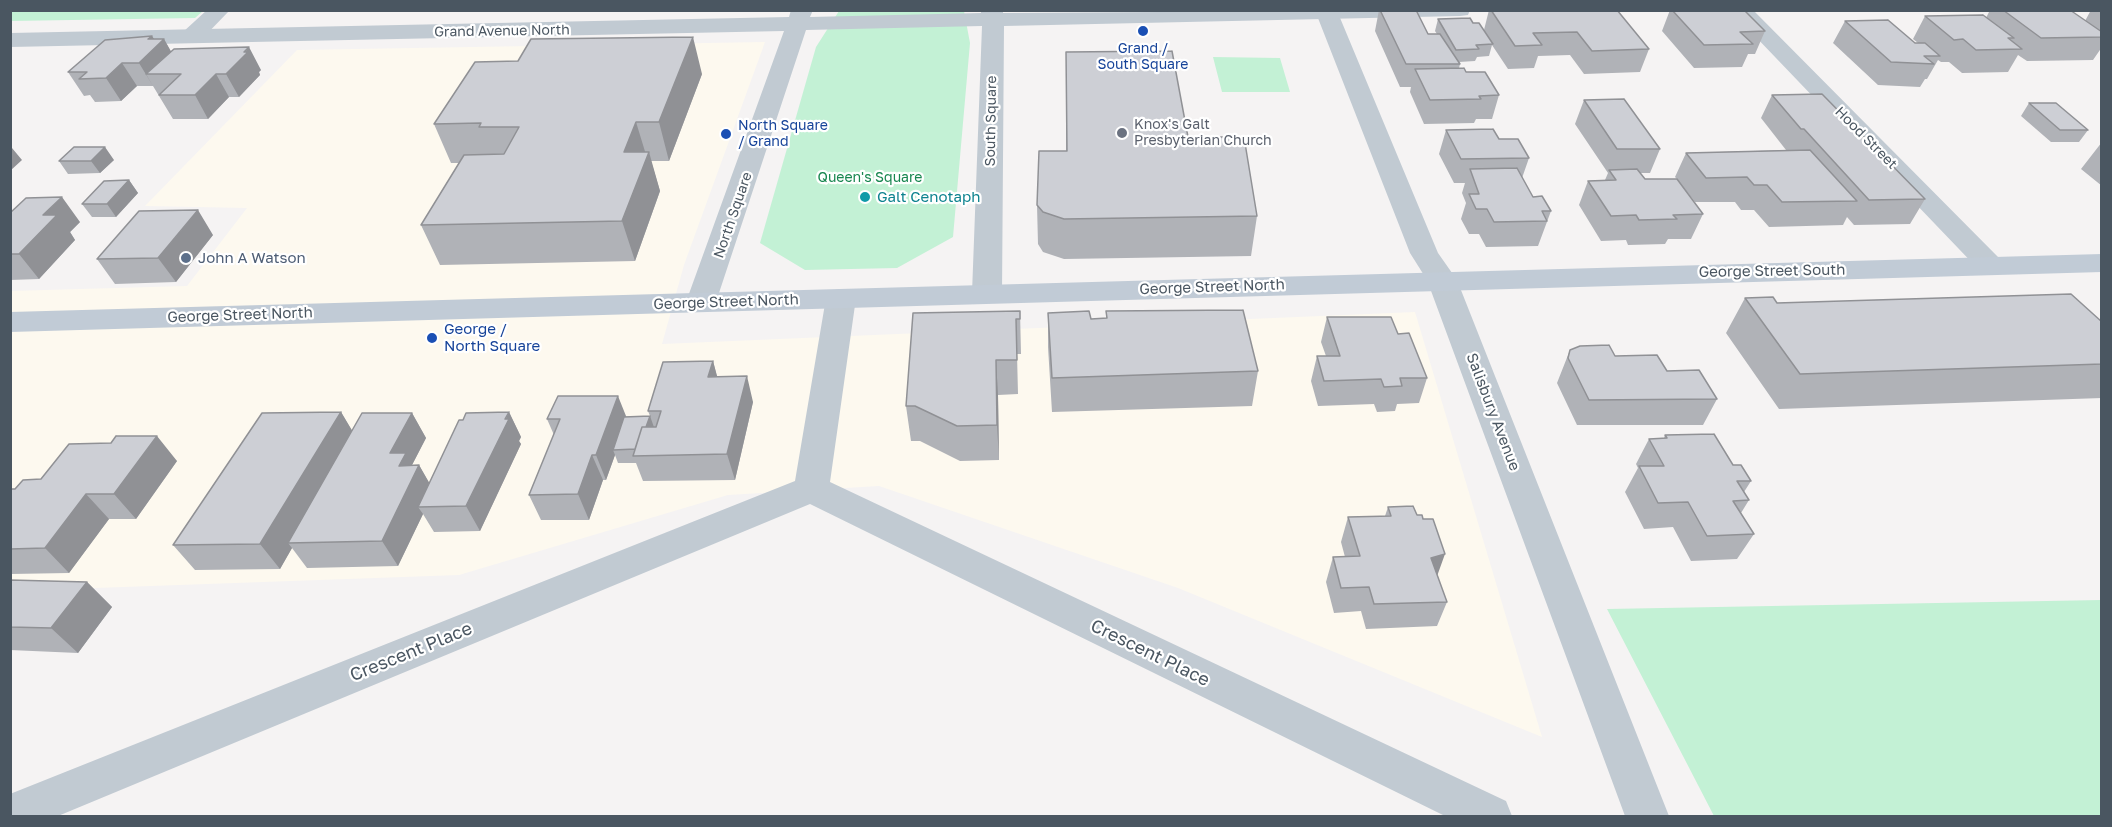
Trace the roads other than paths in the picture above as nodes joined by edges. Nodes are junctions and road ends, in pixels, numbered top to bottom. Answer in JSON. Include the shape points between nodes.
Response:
{"nodes":[{"id":1,"x":220,"y":10,"type":"edge"},
{"id":2,"x":1460,"y":10,"type":"edge"},
{"id":3,"x":1740,"y":10,"type":"edge"},
{"id":4,"x":1327,"y":13,"type":"junction"},
{"id":5,"x":992,"y":15,"type":"edge"},
{"id":6,"x":799,"y":17,"type":"edge"},
{"id":7,"x":191,"y":37,"type":"junction"},
{"id":8,"x":10,"y":40,"type":"edge"},
{"id":9,"x":2102,"y":263,"type":"edge"},
{"id":10,"x":1991,"y":266,"type":"junction"},
{"id":11,"x":1442,"y":280,"type":"junction"},
{"id":12,"x":987,"y":294,"type":"junction"},
{"id":13,"x":841,"y":298,"type":"junction"},
{"id":14,"x":701,"y":302,"type":"junction"},
{"id":15,"x":10,"y":322,"type":"edge"},
{"id":16,"x":811,"y":489,"type":"junction"},
{"id":17,"x":10,"y":815,"type":"edge"},
{"id":18,"x":1490,"y":816,"type":"edge"},
{"id":19,"x":1647,"y":816,"type":"edge"}],
"edges":[{"from":1,"to":7,"type":"street"},
{"from":2,"to":4,"type":"street","name":"Grand Avenue North"},
{"from":3,"to":10,"type":"street","name":"Hood Street"},
{"from":4,"to":5,"type":"street","name":"Grand Avenue North"},
{"from":4,"to":11,"type":"street","name":"Salisbury Avenue","via":[[1424,253]]},
{"from":5,"to":6,"type":"street","name":"Grand Avenue North"},
{"from":5,"to":12,"type":"street","name":"South Square"},
{"from":6,"to":7,"type":"street","name":"Grand Avenue North"},
{"from":6,"to":14,"type":"street","name":"North Square"},
{"from":7,"to":8,"type":"street","name":"Grand Avenue North"},
{"from":9,"to":10,"type":"main road","name":"George Street South"},
{"from":10,"to":11,"type":"main road","name":"George Street South"},
{"from":11,"to":12,"type":"main road","name":"George Street North"},
{"from":11,"to":19,"type":"street","name":"Salisbury Avenue"},
{"from":12,"to":13,"type":"main road","name":"George Street North"},
{"from":13,"to":14,"type":"main road","name":"George Street North"},
{"from":13,"to":16,"type":"street"},
{"from":14,"to":15,"type":"main road","name":"George Street North"},
{"from":16,"to":17,"type":"street","name":"Crescent Place"},
{"from":16,"to":18,"type":"street","name":"Crescent Place"}]}
